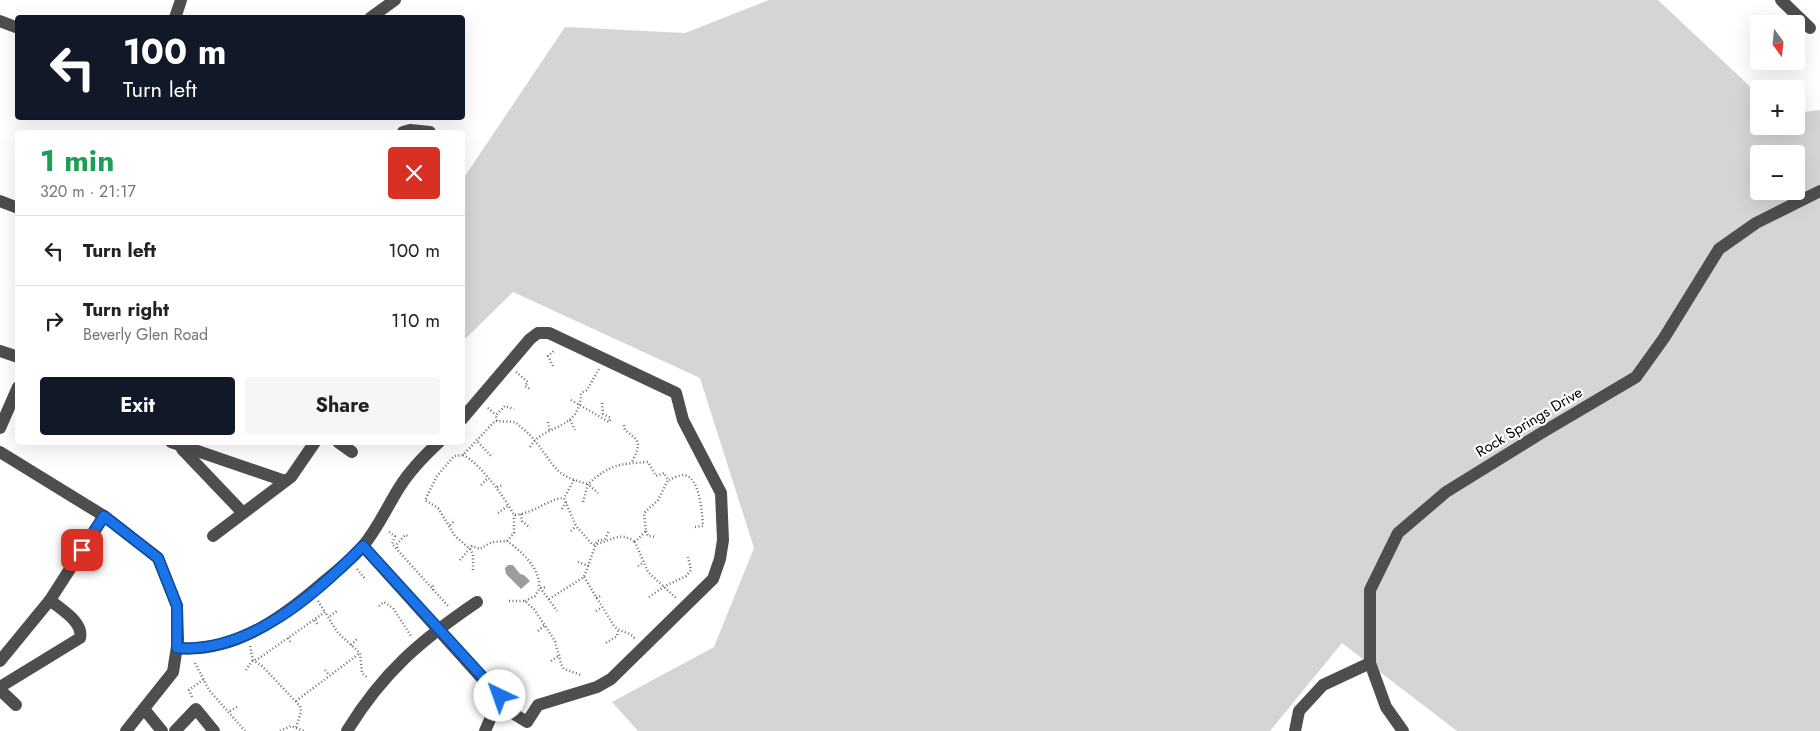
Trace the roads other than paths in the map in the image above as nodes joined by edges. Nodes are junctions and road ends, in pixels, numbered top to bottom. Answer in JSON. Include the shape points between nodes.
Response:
{"nodes":[{"id":1,"x":181,"y":0,"type":"edge"},
{"id":2,"x":395,"y":0,"type":"edge"},
{"id":3,"x":1782,"y":0,"type":"edge"},
{"id":4,"x":176,"y":15,"type":"edge"},
{"id":5,"x":374,"y":15,"type":"edge"},
{"id":6,"x":0,"y":21,"type":"edge"},
{"id":7,"x":15,"y":27,"type":"edge"},
{"id":8,"x":1810,"y":28,"type":"dead end"},
{"id":9,"x":1820,"y":191,"type":"edge"},
{"id":10,"x":0,"y":200,"type":"edge"},
{"id":11,"x":15,"y":207,"type":"edge"},
{"id":12,"x":1,"y":351,"type":"edge"},
{"id":13,"x":15,"y":356,"type":"edge"},
{"id":14,"x":15,"y":393,"type":"edge"},
{"id":15,"x":465,"y":415,"type":"edge"},
{"id":16,"x":0,"y":428,"type":"edge"},
{"id":17,"x":176,"y":445,"type":"edge"},
{"id":18,"x":178,"y":445,"type":"edge"},
{"id":19,"x":313,"y":445,"type":"edge"},
{"id":20,"x":342,"y":445,"type":"edge"},
{"id":21,"x":436,"y":445,"type":"edge"},
{"id":22,"x":0,"y":452,"type":"edge"},
{"id":23,"x":352,"y":452,"type":"dead end"},
{"id":24,"x":285,"y":481,"type":"junction"},
{"id":25,"x":244,"y":513,"type":"junction"},
{"id":26,"x":104,"y":516,"type":"junction"},
{"id":27,"x":213,"y":536,"type":"dead end"},
{"id":28,"x":363,"y":546,"type":"junction"},
{"id":29,"x":50,"y":600,"type":"junction"},
{"id":30,"x":477,"y":602,"type":"dead end"},
{"id":31,"x":438,"y":628,"type":"junction"},
{"id":32,"x":177,"y":648,"type":"junction"},
{"id":33,"x":0,"y":661,"type":"edge"},
{"id":34,"x":1370,"y":663,"type":"junction"},
{"id":35,"x":0,"y":689,"type":"edge"},
{"id":36,"x":500,"y":696,"type":"junction"},
{"id":37,"x":16,"y":704,"type":"dead end"},
{"id":38,"x":144,"y":710,"type":"junction"},
{"id":39,"x":526,"y":727,"type":"edge"},
{"id":40,"x":126,"y":731,"type":"edge"},
{"id":41,"x":162,"y":731,"type":"edge"},
{"id":42,"x":175,"y":731,"type":"edge"},
{"id":43,"x":214,"y":731,"type":"edge"},
{"id":44,"x":347,"y":731,"type":"edge"},
{"id":45,"x":485,"y":731,"type":"edge"},
{"id":46,"x":1294,"y":731,"type":"edge"},
{"id":47,"x":1403,"y":731,"type":"edge"}],
"edges":[{"from":1,"to":4,"type":"street"},
{"from":2,"to":5,"type":"street"},
{"from":3,"to":8,"type":"street"},
{"from":6,"to":7,"type":"street"},
{"from":9,"to":34,"type":"street","name":"Rock Springs Drive","via":[[1756,223],[1719,249],[1636,377],[1446,492],[1398,533],[1370,590]]},
{"from":10,"to":11,"type":"street"},
{"from":12,"to":13,"type":"street"},
{"from":14,"to":16,"type":"street"},
{"from":15,"to":39,"type":"street","via":[[530,339],[538,333],[549,333],[676,392],[683,420],[721,493],[723,530],[720,559],[713,579],[611,679],[597,687],[538,705]]},
{"from":17,"to":25,"type":"street"},
{"from":18,"to":24,"type":"street"},
{"from":19,"to":24,"type":"street"},
{"from":20,"to":23,"type":"street"},
{"from":21,"to":28,"type":"street","via":[[420,459],[400,486]]},
{"from":22,"to":26,"type":"street"},
{"from":24,"to":25,"type":"street"},
{"from":25,"to":27,"type":"street"},
{"from":26,"to":29,"type":"street"},
{"from":26,"to":32,"type":"street","via":[[158,558],[177,606]]},
{"from":28,"to":31,"type":"street"},
{"from":28,"to":32,"type":"street","via":[[298,604],[255,632],[209,647]]},
{"from":29,"to":33,"type":"street"},
{"from":29,"to":35,"type":"street","via":[[78,623],[80,638]]},
{"from":30,"to":31,"type":"street"},
{"from":31,"to":36,"type":"street"},
{"from":31,"to":44,"type":"street","via":[[391,670]]},
{"from":32,"to":38,"type":"street","via":[[173,672]]},
{"from":34,"to":46,"type":"street","via":[[1323,685],[1299,711]]},
{"from":34,"to":47,"type":"street","name":"Rock Springs Drive","via":[[1386,707]]},
{"from":35,"to":37,"type":"street"},
{"from":36,"to":39,"type":"street"},
{"from":36,"to":45,"type":"street"},
{"from":38,"to":40,"type":"street"},
{"from":38,"to":41,"type":"street"},
{"from":42,"to":43,"type":"street","via":[[196,709]]}]}
